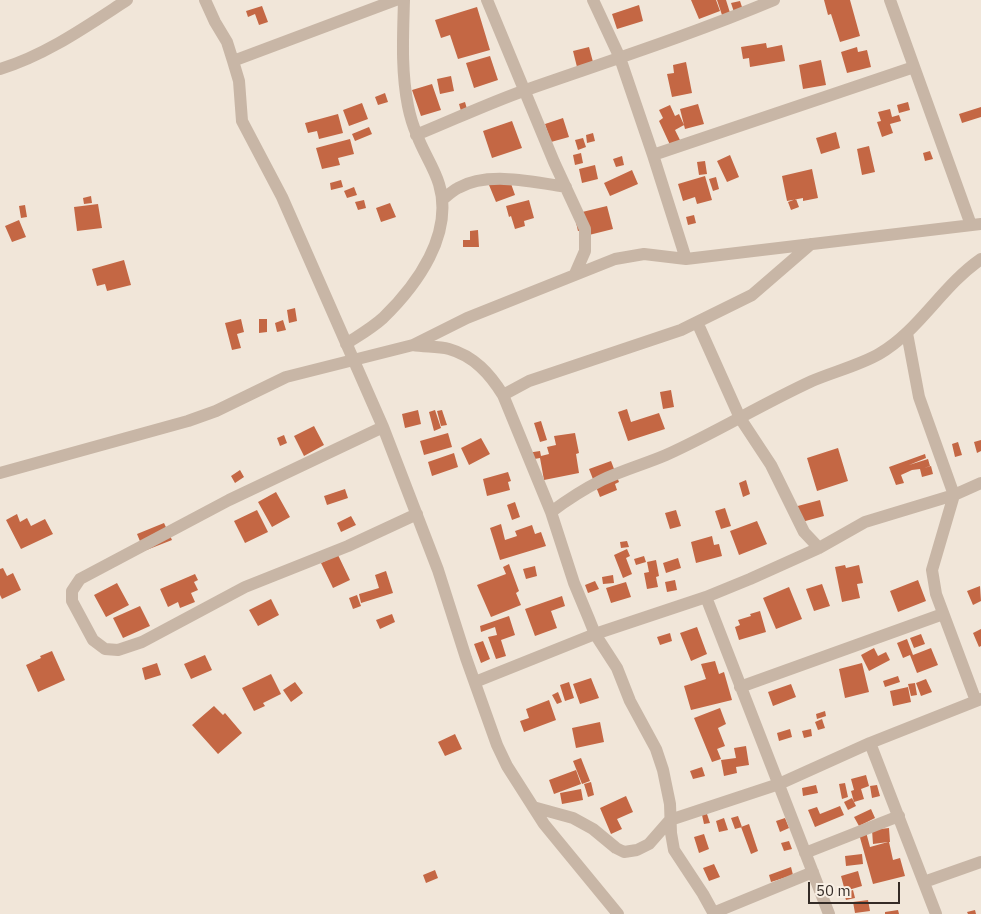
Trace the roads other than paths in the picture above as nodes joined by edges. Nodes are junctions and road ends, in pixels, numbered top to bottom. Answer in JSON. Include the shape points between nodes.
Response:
{"nodes":[{"id":1,"x":127,"y":0,"type":"edge"},
{"id":2,"x":205,"y":0,"type":"edge"},
{"id":3,"x":396,"y":0,"type":"edge"},
{"id":4,"x":404,"y":0,"type":"edge"},
{"id":5,"x":487,"y":0,"type":"edge"},
{"id":6,"x":593,"y":0,"type":"edge"},
{"id":7,"x":774,"y":0,"type":"edge"},
{"id":8,"x":890,"y":0,"type":"edge"},
{"id":9,"x":620,"y":58,"type":"junction"},
{"id":10,"x":234,"y":61,"type":"junction"},
{"id":11,"x":914,"y":67,"type":"junction"},
{"id":12,"x":0,"y":70,"type":"edge"},
{"id":13,"x":524,"y":90,"type":"junction"},
{"id":14,"x":416,"y":135,"type":"junction"},
{"id":15,"x":653,"y":155,"type":"junction"},
{"id":16,"x":566,"y":186,"type":"junction"},
{"id":17,"x":442,"y":200,"type":"junction"},
{"id":18,"x":976,"y":225,"type":"edge"},
{"id":19,"x":811,"y":244,"type":"junction"},
{"id":20,"x":686,"y":259,"type":"junction"},
{"id":21,"x":981,"y":259,"type":"edge"},
{"id":22,"x":575,"y":274,"type":"junction"},
{"id":23,"x":697,"y":322,"type":"junction"},
{"id":24,"x":907,"y":333,"type":"junction"},
{"id":25,"x":346,"y":344,"type":"junction"},
{"id":26,"x":413,"y":345,"type":"junction"},
{"id":27,"x":352,"y":359,"type":"junction"},
{"id":28,"x":503,"y":395,"type":"junction"},
{"id":29,"x":740,"y":418,"type":"junction"},
{"id":30,"x":384,"y":427,"type":"junction"},
{"id":31,"x":0,"y":473,"type":"edge"},
{"id":32,"x":981,"y":483,"type":"edge"},
{"id":33,"x":954,"y":495,"type":"junction"},
{"id":34,"x":550,"y":512,"type":"junction"},
{"id":35,"x":417,"y":514,"type":"junction"},
{"id":36,"x":819,"y":548,"type":"junction"},
{"id":37,"x":706,"y":596,"type":"junction"},
{"id":38,"x":943,"y":614,"type":"junction"},
{"id":39,"x":595,"y":634,"type":"junction"},
{"id":40,"x":475,"y":682,"type":"junction"},
{"id":41,"x":740,"y":687,"type":"junction"},
{"id":42,"x":978,"y":700,"type":"edge"},
{"id":43,"x":870,"y":743,"type":"junction"},
{"id":44,"x":779,"y":784,"type":"junction"},
{"id":45,"x":532,"y":807,"type":"junction"},
{"id":46,"x":899,"y":816,"type":"junction"},
{"id":47,"x":670,"y":820,"type":"junction"},
{"id":48,"x":805,"y":853,"type":"junction"},
{"id":49,"x":981,"y":862,"type":"edge"},
{"id":50,"x":812,"y":872,"type":"junction"},
{"id":51,"x":924,"y":882,"type":"junction"},
{"id":52,"x":933,"y":913,"type":"edge"},
{"id":53,"x":618,"y":914,"type":"edge"},
{"id":54,"x":713,"y":914,"type":"edge"},
{"id":55,"x":829,"y":914,"type":"edge"}],
"edges":[{"from":1,"to":12,"type":"street","via":[[43,51]]},
{"from":2,"to":10,"type":"street"},
{"from":3,"to":10,"type":"street"},
{"from":4,"to":14,"type":"street","via":[[402,51],[405,85]]},
{"from":5,"to":13,"type":"street"},
{"from":6,"to":9,"type":"street"},
{"from":7,"to":9,"type":"street"},
{"from":8,"to":11,"type":"street"},
{"from":9,"to":13,"type":"street"},
{"from":9,"to":15,"type":"street"},
{"from":10,"to":25,"type":"street","via":[[242,121],[282,198]]},
{"from":11,"to":15,"type":"street"},
{"from":11,"to":18,"type":"street"},
{"from":13,"to":14,"type":"street"},
{"from":13,"to":16,"type":"street"},
{"from":14,"to":17,"type":"street","via":[[433,168]]},
{"from":15,"to":20,"type":"street"},
{"from":16,"to":17,"type":"street","via":[[487,180],[458,188]]},
{"from":16,"to":22,"type":"street","via":[[585,229],[586,251]]},
{"from":17,"to":25,"type":"street","via":[[441,226],[430,257],[382,319]]},
{"from":18,"to":19,"type":"street"},
{"from":19,"to":20,"type":"street"},
{"from":19,"to":23,"type":"street","via":[[752,294]]},
{"from":20,"to":22,"type":"street","via":[[644,254],[614,259]]},
{"from":21,"to":24,"type":"street","via":[[959,276]]},
{"from":22,"to":26,"type":"street","via":[[467,318]]},
{"from":23,"to":28,"type":"street","via":[[530,381]]},
{"from":23,"to":29,"type":"street"},
{"from":24,"to":29,"type":"street","via":[[878,354],[790,391]]},
{"from":24,"to":33,"type":"street","via":[[919,397]]},
{"from":25,"to":27,"type":"street"},
{"from":26,"to":27,"type":"street"},
{"from":26,"to":28,"type":"street","via":[[449,349],[471,358],[492,378]]},
{"from":27,"to":30,"type":"street"},
{"from":27,"to":31,"type":"street","via":[[286,377],[188,421]]},
{"from":28,"to":34,"type":"street"},
{"from":29,"to":34,"type":"street","via":[[666,455],[602,480]]},
{"from":29,"to":36,"type":"street","via":[[771,465],[804,532]]},
{"from":30,"to":35,"type":"street"},
{"from":30,"to":35,"type":"street","via":[[229,500],[80,579],[72,591],[72,601],[93,640],[106,649],[118,650],[142,642],[245,587]]},
{"from":32,"to":33,"type":"street"},
{"from":33,"to":36,"type":"street","via":[[865,522]]},
{"from":33,"to":38,"type":"street","via":[[932,570]]},
{"from":34,"to":39,"type":"street"},
{"from":35,"to":40,"type":"street"},
{"from":36,"to":37,"type":"street"},
{"from":37,"to":39,"type":"street"},
{"from":37,"to":41,"type":"street"},
{"from":38,"to":41,"type":"street"},
{"from":38,"to":42,"type":"street"},
{"from":39,"to":40,"type":"street"},
{"from":39,"to":47,"type":"street","via":[[617,668],[630,701],[656,749],[668,795]]},
{"from":40,"to":45,"type":"street","via":[[497,745]]},
{"from":41,"to":44,"type":"street"},
{"from":42,"to":43,"type":"street"},
{"from":43,"to":44,"type":"street"},
{"from":43,"to":46,"type":"street"},
{"from":44,"to":47,"type":"street"},
{"from":44,"to":48,"type":"street"},
{"from":45,"to":47,"type":"street","via":[[573,818],[624,852],[649,844]]},
{"from":45,"to":53,"type":"street"},
{"from":46,"to":48,"type":"street"},
{"from":46,"to":51,"type":"street"},
{"from":47,"to":54,"type":"street","via":[[674,850]]},
{"from":48,"to":50,"type":"street"},
{"from":49,"to":51,"type":"street"},
{"from":50,"to":54,"type":"street"},
{"from":50,"to":55,"type":"street"},
{"from":51,"to":52,"type":"street"}]}
